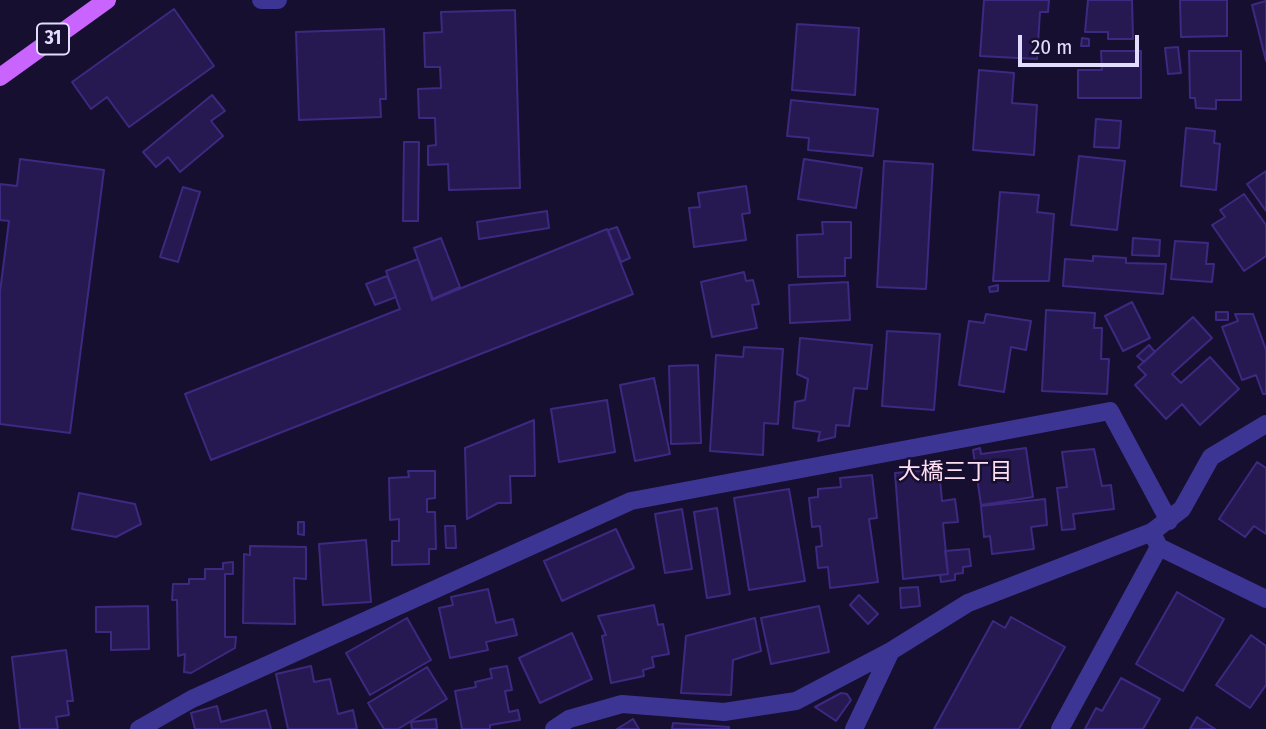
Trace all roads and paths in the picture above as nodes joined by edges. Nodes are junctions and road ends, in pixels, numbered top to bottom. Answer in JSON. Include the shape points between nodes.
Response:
{"nodes":[{"id":1,"x":107,"y":0,"type":"edge"},
{"id":2,"x":261,"y":0,"type":"edge"},
{"id":3,"x":278,"y":0,"type":"edge"},
{"id":4,"x":0,"y":78,"type":"edge"},
{"id":5,"x":1266,"y":424,"type":"edge"},
{"id":6,"x":1169,"y":522,"type":"junction"},
{"id":7,"x":1155,"y":539,"type":"junction"},
{"id":8,"x":1266,"y":599,"type":"edge"},
{"id":9,"x":891,"y":651,"type":"junction"},
{"id":10,"x":139,"y":729,"type":"edge"},
{"id":11,"x":554,"y":729,"type":"edge"},
{"id":12,"x":854,"y":729,"type":"edge"},
{"id":13,"x":1060,"y":729,"type":"edge"}],
"edges":[{"from":1,"to":4,"type":"main road","number":"31"},
{"from":2,"to":3,"type":"street"},
{"from":5,"to":6,"type":"street","via":[[1212,457],[1182,509]]},
{"from":6,"to":7,"type":"street"},
{"from":6,"to":10,"type":"street","via":[[1110,411],[631,501],[192,699]]},
{"from":7,"to":8,"type":"street"},
{"from":7,"to":9,"type":"street","via":[[968,603]]},
{"from":7,"to":13,"type":"street"},
{"from":9,"to":11,"type":"street","via":[[796,701],[724,712],[622,704],[569,719]]},
{"from":9,"to":12,"type":"street"}]}
